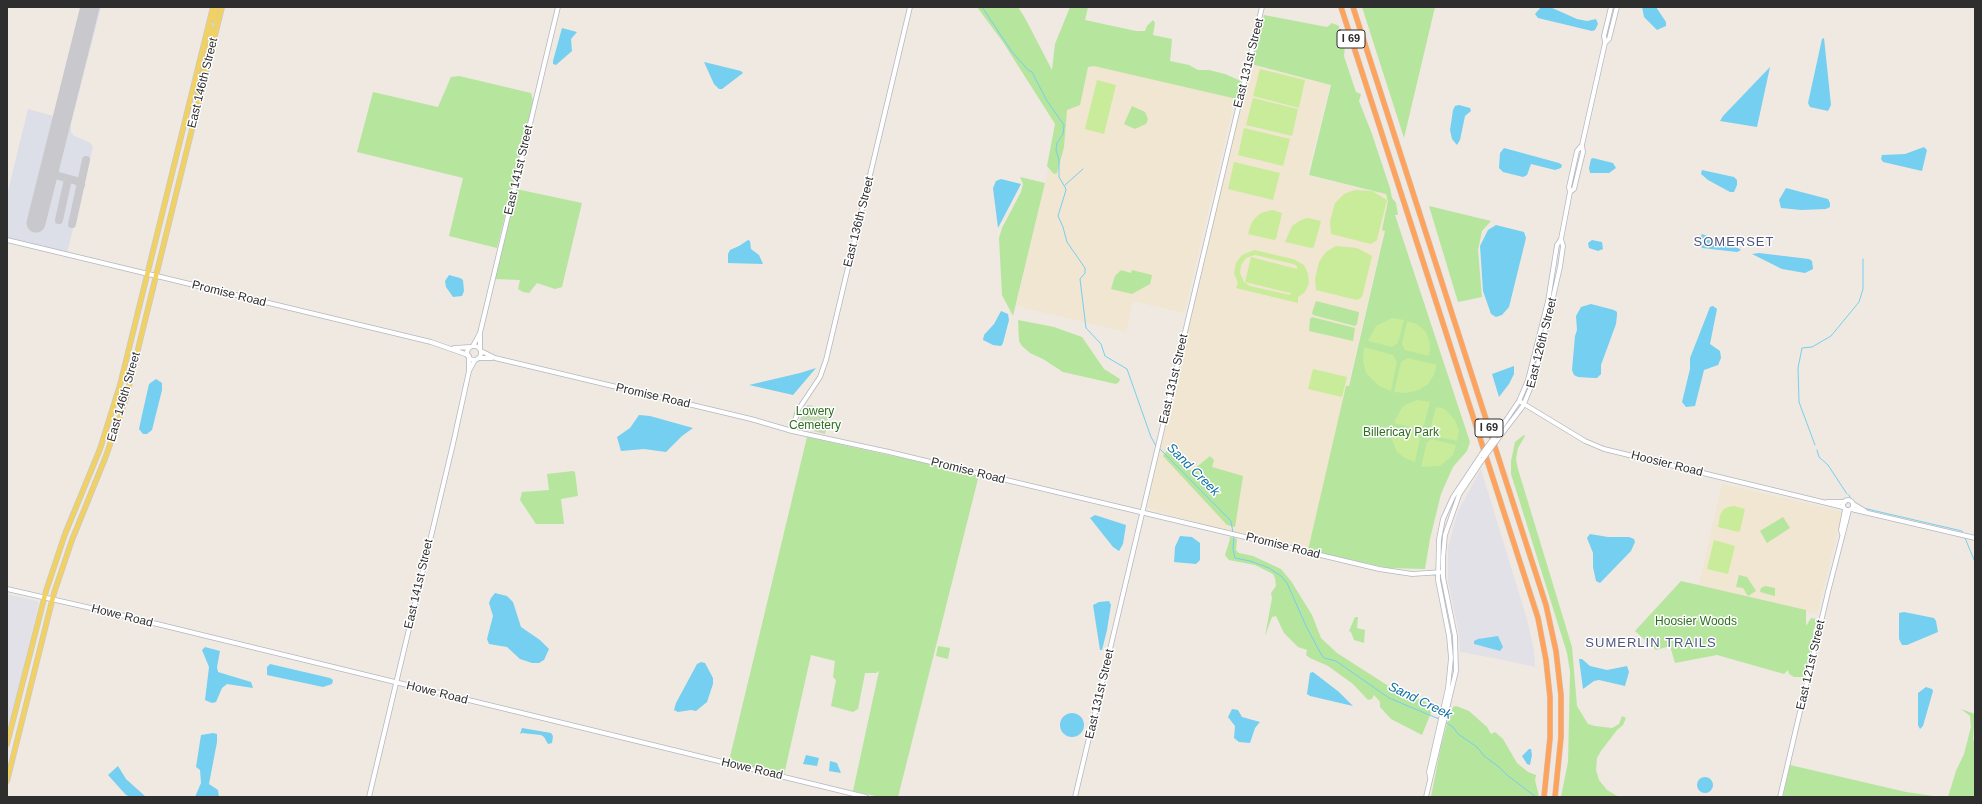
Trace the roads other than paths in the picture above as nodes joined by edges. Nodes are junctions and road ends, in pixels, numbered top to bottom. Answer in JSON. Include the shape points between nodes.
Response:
{"nodes":[{"id":1,"x":213,"y":7,"type":"edge"},
{"id":2,"x":216,"y":7,"type":"edge"},
{"id":3,"x":222,"y":7,"type":"edge"},
{"id":4,"x":558,"y":7,"type":"edge"},
{"id":5,"x":910,"y":7,"type":"edge"},
{"id":6,"x":1262,"y":7,"type":"edge"},
{"id":7,"x":1341,"y":7,"type":"edge"},
{"id":8,"x":1353,"y":7,"type":"edge"},
{"id":9,"x":1611,"y":7,"type":"edge"},
{"id":10,"x":1617,"y":7,"type":"edge"},
{"id":11,"x":209,"y":23,"type":"junction"},
{"id":12,"x":217,"y":27,"type":"junction"},
{"id":13,"x":1606,"y":43,"type":"junction"},
{"id":14,"x":197,"y":108,"type":"junction"},
{"id":15,"x":1561,"y":239,"type":"junction"},
{"id":16,"x":7,"y":240,"type":"edge"},
{"id":17,"x":148,"y":274,"type":"junction"},
{"id":18,"x":156,"y":276,"type":"junction"},
{"id":19,"x":480,"y":333,"type":"junction"},
{"id":20,"x":472,"y":347,"type":"junction"},
{"id":21,"x":451,"y":348,"type":"junction"},
{"id":22,"x":481,"y":350,"type":"junction"},
{"id":23,"x":468,"y":356,"type":"junction"},
{"id":24,"x":495,"y":358,"type":"junction"},
{"id":25,"x":477,"y":359,"type":"junction"},
{"id":26,"x":469,"y":371,"type":"junction"},
{"id":27,"x":1519,"y":401,"type":"junction"},
{"id":28,"x":1524,"y":404,"type":"junction"},
{"id":29,"x":792,"y":431,"type":"junction"},
{"id":30,"x":1825,"y":502,"type":"junction"},
{"id":31,"x":1845,"y":502,"type":"junction"},
{"id":32,"x":1853,"y":504,"type":"junction"},
{"id":33,"x":1847,"y":509,"type":"junction"},
{"id":34,"x":1143,"y":513,"type":"junction"},
{"id":35,"x":1866,"y":513,"type":"junction"},
{"id":36,"x":1975,"y":538,"type":"edge"},
{"id":37,"x":1443,"y":572,"type":"junction"},
{"id":38,"x":1437,"y":573,"type":"junction"},
{"id":39,"x":7,"y":589,"type":"edge"},
{"id":40,"x":44,"y":598,"type":"junction"},
{"id":41,"x":52,"y":600,"type":"junction"},
{"id":42,"x":396,"y":683,"type":"junction"},
{"id":43,"x":1445,"y":712,"type":"junction"},
{"id":44,"x":7,"y":744,"type":"edge"},
{"id":45,"x":7,"y":781,"type":"edge"},
{"id":46,"x":369,"y":797,"type":"edge"},
{"id":47,"x":866,"y":797,"type":"edge"},
{"id":48,"x":1075,"y":797,"type":"edge"},
{"id":49,"x":1426,"y":797,"type":"edge"},
{"id":50,"x":1544,"y":797,"type":"edge"},
{"id":51,"x":1555,"y":797,"type":"edge"},
{"id":52,"x":1780,"y":797,"type":"edge"}],
"edges":[{"from":1,"to":11,"type":"main road","name":"East 146th Street"},
{"from":2,"to":12,"type":"main road","via":[[214,18]]},
{"from":3,"to":12,"type":"main road","name":"East 146th Street"},
{"from":4,"to":19,"type":"street","name":"East 141st Street"},
{"from":5,"to":29,"type":"street","name":"East 136th Street","via":[[826,360],[820,377],[801,405]]},
{"from":6,"to":34,"type":"street","name":"East 131st Street"},
{"from":7,"to":50,"type":"highway","number":"I 69","via":[[1538,618],[1550,697],[1550,738]]},
{"from":8,"to":51,"type":"highway","number":"I 69","via":[[1550,620],[1559,671],[1561,706]]},
{"from":9,"to":13,"type":"street","name":"East 126th Street","via":[[1604,36]]},
{"from":10,"to":13,"type":"street","name":"East 126th Street"},
{"from":11,"to":14,"type":"main road","via":[[212,30],[199,82]]},
{"from":11,"to":17,"type":"main road","name":"East 146th Street"},
{"from":12,"to":14,"type":"main road","name":"East 146th Street"},
{"from":13,"to":15,"type":"street","name":"East 126th Street","via":[[1582,146],[1577,151]]},
{"from":14,"to":18,"type":"main road","name":"East 146th Street"},
{"from":15,"to":27,"type":"street","name":"East 126th Street","via":[[1557,245],[1533,365]]},
{"from":15,"to":28,"type":"street","name":"East 126th Street","via":[[1563,246],[1551,309],[1535,377]]},
{"from":16,"to":17,"type":"street","name":"Promise Road"},
{"from":17,"to":18,"type":"street","name":"Promise Road"},
{"from":17,"to":40,"type":"main road","name":"East 146th Street","via":[[112,414],[62,542]]},
{"from":18,"to":21,"type":"street","name":"Promise Road"},
{"from":18,"to":41,"type":"main road","name":"East 146th Street","via":[[117,427],[70,545]]},
{"from":19,"to":20,"type":"street","name":"East 141st Street"},
{"from":19,"to":22,"type":"street","name":"East 141st Street"},
{"from":20,"to":21,"type":"street","name":"Promise Road"},
{"from":20,"to":22,"type":"street","name":"Promise Road"},
{"from":20,"to":23,"type":"street","name":"East 141st Street"},
{"from":21,"to":23,"type":"street","name":"Promise Road"},
{"from":22,"to":24,"type":"street","name":"Promise Road"},
{"from":22,"to":25,"type":"street","name":"East 141st Street"},
{"from":23,"to":25,"type":"street","name":"Promise Road"},
{"from":23,"to":26,"type":"street","name":"East 141st Street"},
{"from":24,"to":25,"type":"street","name":"Promise Road"},
{"from":24,"to":29,"type":"street","name":"Promise Road"},
{"from":25,"to":26,"type":"street","name":"East 141st Street"},
{"from":26,"to":42,"type":"street","name":"East 141st Street"},
{"from":27,"to":28,"type":"street","name":"Hoosier Road"},
{"from":27,"to":38,"type":"street","name":"East 126th Street","bridge":true,"via":[[1460,483],[1447,510],[1439,539]]},
{"from":28,"to":30,"type":"street","name":"Hoosier Road","via":[[1582,439],[1604,449]]},
{"from":28,"to":37,"type":"street","name":"East 126th Street","bridge":true,"via":[[1461,491],[1451,512],[1444,541]]},
{"from":29,"to":34,"type":"street","name":"Promise Road"},
{"from":30,"to":31,"type":"street","name":"Hoosier Road"},
{"from":30,"to":33,"type":"street","name":"Hoosier Road"},
{"from":31,"to":32,"type":"street","name":"Hoosier Road","via":[[1850,501]]},
{"from":31,"to":33,"type":"street"},
{"from":32,"to":33,"type":"street"},
{"from":32,"to":35,"type":"street","name":"Hoosier Road"},
{"from":33,"to":35,"type":"street","name":"Hoosier Road"},
{"from":33,"to":52,"type":"street","name":"East 121st Street","via":[[1844,532]]},
{"from":34,"to":38,"type":"street","name":"Promise Road","via":[[1392,572]]},
{"from":34,"to":48,"type":"street","name":"East 131st Street"},
{"from":35,"to":36,"type":"street","name":"Hoosier Road"},
{"from":37,"to":38,"type":"street","name":"Promise Road"},
{"from":37,"to":43,"type":"street","name":"East 126th Street","via":[[1456,650],[1455,675]]},
{"from":38,"to":43,"type":"street","name":"East 126th Street","via":[[1451,652]]},
{"from":39,"to":40,"type":"street","name":"Howe Road"},
{"from":40,"to":41,"type":"street","name":"Howe Road"},
{"from":40,"to":44,"type":"main road","name":"East 146th Street"},
{"from":41,"to":42,"type":"street","name":"Howe Road"},
{"from":41,"to":45,"type":"main road","name":"East 146th Street"},
{"from":42,"to":46,"type":"street","name":"East 141st Street"},
{"from":42,"to":47,"type":"street","name":"Howe Road"},
{"from":43,"to":49,"type":"street","name":"East 126th Street","via":[[1429,772]]}]}
